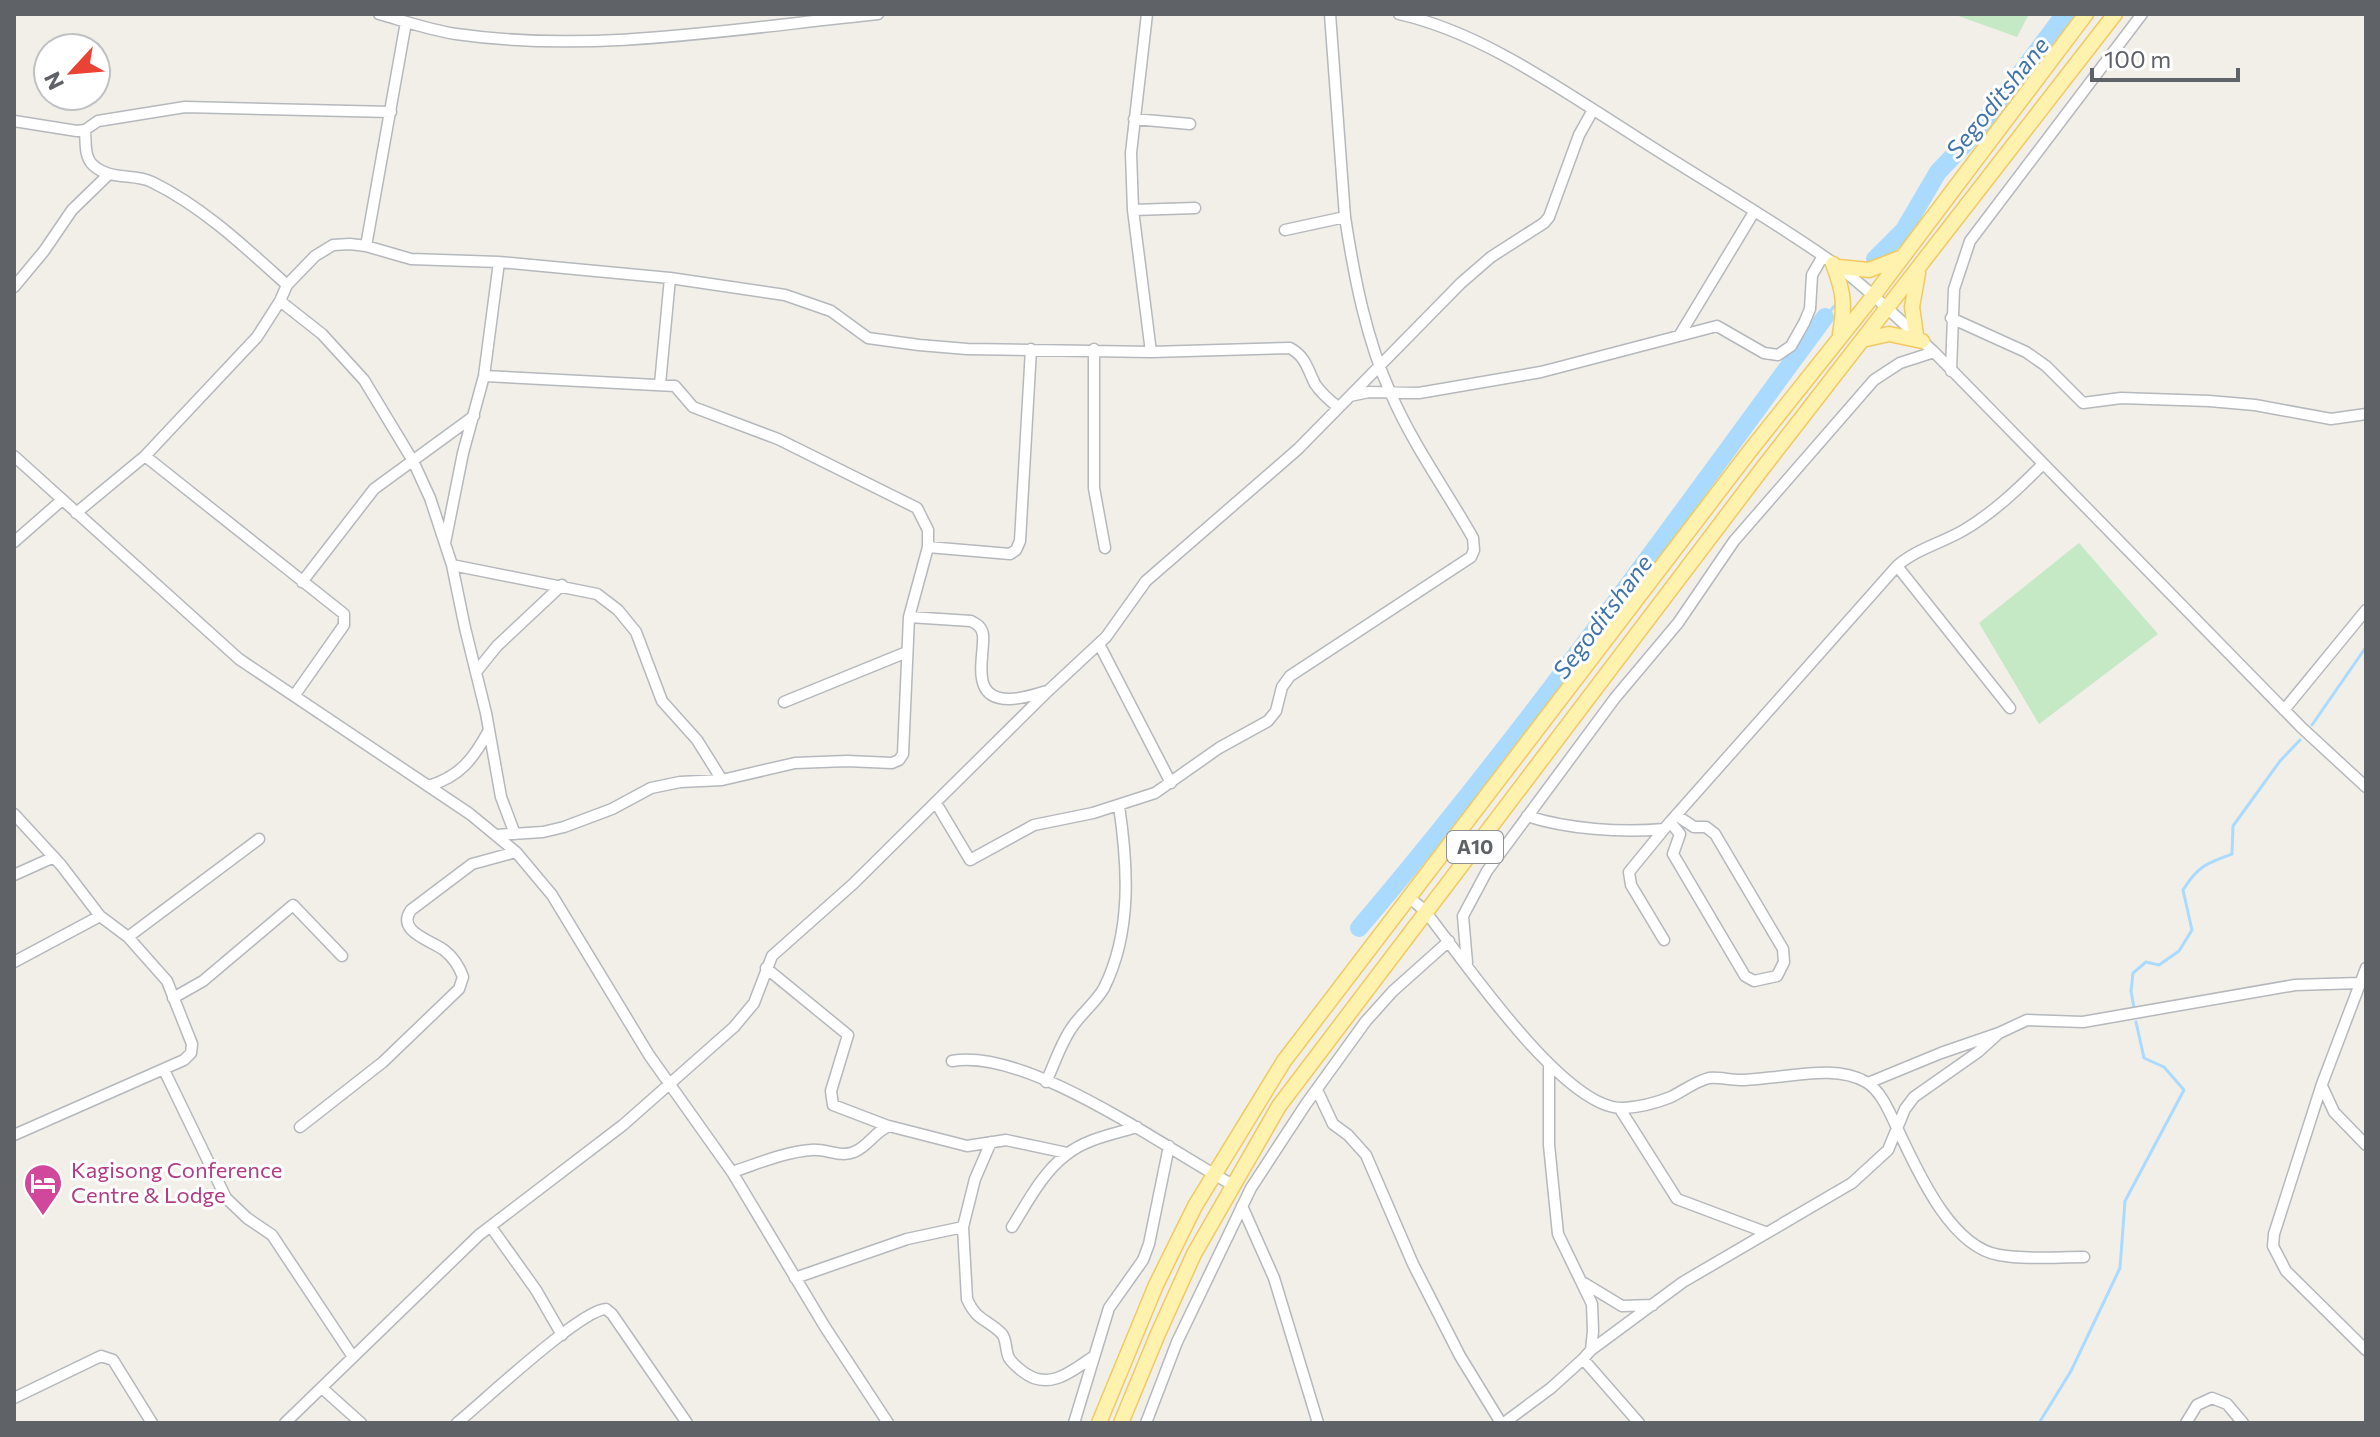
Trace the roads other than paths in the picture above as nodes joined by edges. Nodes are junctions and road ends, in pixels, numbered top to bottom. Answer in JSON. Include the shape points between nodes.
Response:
{"nodes":[{"id":1,"x":379,"y":14,"type":"edge"},
{"id":2,"x":878,"y":14,"type":"edge"},
{"id":3,"x":1147,"y":14,"type":"edge"},
{"id":4,"x":1330,"y":14,"type":"edge"},
{"id":5,"x":1399,"y":14,"type":"edge"},
{"id":6,"x":2086,"y":14,"type":"edge"},
{"id":7,"x":2115,"y":14,"type":"edge"},
{"id":8,"x":2142,"y":14,"type":"edge"},
{"id":9,"x":406,"y":22,"type":"junction"},
{"id":10,"x":1593,"y":110,"type":"junction"},
{"id":11,"x":14,"y":111,"type":"edge"},
{"id":12,"x":391,"y":112,"type":"junction"},
{"id":13,"x":1134,"y":119,"type":"junction"},
{"id":14,"x":14,"y":121,"type":"edge"},
{"id":15,"x":26,"y":122,"type":"junction"},
{"id":16,"x":1190,"y":124,"type":"dead end"},
{"id":17,"x":85,"y":130,"type":"junction"},
{"id":18,"x":109,"y":174,"type":"junction"},
{"id":19,"x":1195,"y":208,"type":"dead end"},
{"id":20,"x":1133,"y":210,"type":"junction"},
{"id":21,"x":1754,"y":212,"type":"junction"},
{"id":22,"x":1345,"y":217,"type":"junction"},
{"id":23,"x":1285,"y":230,"type":"dead end"},
{"id":24,"x":366,"y":246,"type":"junction"},
{"id":25,"x":1901,"y":258,"type":"junction"},
{"id":26,"x":499,"y":262,"type":"junction"},
{"id":27,"x":1832,"y":262,"type":"junction"},
{"id":28,"x":1919,"y":268,"type":"junction"},
{"id":29,"x":670,"y":278,"type":"junction"},
{"id":30,"x":287,"y":285,"type":"junction"},
{"id":31,"x":14,"y":287,"type":"edge"},
{"id":32,"x":1874,"y":295,"type":"junction"},
{"id":33,"x":280,"y":301,"type":"junction"},
{"id":34,"x":1887,"y":307,"type":"junction"},
{"id":35,"x":1951,"y":318,"type":"junction"},
{"id":36,"x":1679,"y":336,"type":"junction"},
{"id":37,"x":1919,"y":338,"type":"junction"},
{"id":38,"x":1839,"y":339,"type":"junction"},
{"id":39,"x":1862,"y":340,"type":"junction"},
{"id":40,"x":1031,"y":349,"type":"junction"},
{"id":41,"x":1094,"y":349,"type":"junction"},
{"id":42,"x":1151,"y":352,"type":"junction"},
{"id":43,"x":1934,"y":352,"type":"junction"},
{"id":44,"x":1379,"y":366,"type":"junction"},
{"id":45,"x":1951,"y":371,"type":"junction"},
{"id":46,"x":484,"y":376,"type":"junction"},
{"id":47,"x":660,"y":384,"type":"junction"},
{"id":48,"x":1390,"y":393,"type":"junction"},
{"id":49,"x":1348,"y":397,"type":"junction"},
{"id":50,"x":1338,"y":407,"type":"junction"},
{"id":51,"x":2366,"y":414,"type":"edge"},
{"id":52,"x":474,"y":416,"type":"junction"},
{"id":53,"x":14,"y":456,"type":"edge"},
{"id":54,"x":145,"y":456,"type":"junction"},
{"id":55,"x":413,"y":461,"type":"junction"},
{"id":56,"x":2042,"y":465,"type":"junction"},
{"id":57,"x":62,"y":500,"type":"junction"},
{"id":58,"x":76,"y":513,"type":"junction"},
{"id":59,"x":14,"y":542,"type":"edge"},
{"id":60,"x":445,"y":544,"type":"junction"},
{"id":61,"x":928,"y":547,"type":"junction"},
{"id":62,"x":1105,"y":548,"type":"dead end"},
{"id":63,"x":452,"y":565,"type":"junction"},
{"id":64,"x":1897,"y":566,"type":"junction"},
{"id":65,"x":302,"y":582,"type":"junction"},
{"id":66,"x":562,"y":585,"type":"junction"},
{"id":67,"x":2366,"y":610,"type":"edge"},
{"id":68,"x":909,"y":617,"type":"junction"},
{"id":69,"x":1099,"y":644,"type":"junction"},
{"id":70,"x":907,"y":652,"type":"junction"},
{"id":71,"x":476,"y":672,"type":"junction"},
{"id":72,"x":1048,"y":691,"type":"junction"},
{"id":73,"x":294,"y":696,"type":"junction"},
{"id":74,"x":784,"y":702,"type":"dead end"},
{"id":75,"x":2010,"y":708,"type":"dead end"},
{"id":76,"x":2284,"y":710,"type":"junction"},
{"id":77,"x":489,"y":730,"type":"junction"},
{"id":78,"x":722,"y":780,"type":"junction"},
{"id":79,"x":1171,"y":783,"type":"junction"},
{"id":80,"x":428,"y":786,"type":"junction"},
{"id":81,"x":2366,"y":787,"type":"edge"},
{"id":82,"x":936,"y":803,"type":"junction"},
{"id":83,"x":1119,"y":806,"type":"junction"},
{"id":84,"x":14,"y":814,"type":"edge"},
{"id":85,"x":1527,"y":816,"type":"junction"},
{"id":86,"x":1670,"y":822,"type":"junction"},
{"id":87,"x":515,"y":834,"type":"junction"},
{"id":88,"x":496,"y":835,"type":"junction"},
{"id":89,"x":259,"y":839,"type":"dead end"},
{"id":90,"x":516,"y":852,"type":"junction"},
{"id":91,"x":54,"y":857,"type":"junction"},
{"id":92,"x":14,"y":875,"type":"edge"},
{"id":93,"x":1409,"y":897,"type":"junction"},
{"id":94,"x":1425,"y":911,"type":"junction"},
{"id":95,"x":100,"y":916,"type":"junction"},
{"id":96,"x":128,"y":937,"type":"junction"},
{"id":97,"x":1664,"y":940,"type":"dead end"},
{"id":98,"x":1449,"y":941,"type":"junction"},
{"id":99,"x":342,"y":956,"type":"dead end"},
{"id":100,"x":1361,"y":959,"type":"junction"},
{"id":101,"x":14,"y":962,"type":"edge"},
{"id":102,"x":1467,"y":965,"type":"junction"},
{"id":103,"x":766,"y":968,"type":"junction"},
{"id":104,"x":2366,"y":968,"type":"edge"},
{"id":105,"x":1378,"y":973,"type":"junction"},
{"id":106,"x":2359,"y":983,"type":"junction"},
{"id":107,"x":173,"y":998,"type":"junction"},
{"id":108,"x":1999,"y":1033,"type":"junction"},
{"id":109,"x":952,"y":1061,"type":"dead end"},
{"id":110,"x":1549,"y":1065,"type":"junction"},
{"id":111,"x":164,"y":1070,"type":"junction"},
{"id":112,"x":1046,"y":1082,"type":"junction"},
{"id":113,"x":668,"y":1083,"type":"junction"},
{"id":114,"x":1868,"y":1083,"type":"junction"},
{"id":115,"x":2322,"y":1084,"type":"junction"},
{"id":116,"x":1317,"y":1090,"type":"junction"},
{"id":117,"x":1620,"y":1109,"type":"junction"},
{"id":118,"x":889,"y":1126,"type":"junction"},
{"id":119,"x":300,"y":1127,"type":"dead end"},
{"id":120,"x":1137,"y":1127,"type":"junction"},
{"id":121,"x":1898,"y":1130,"type":"junction"},
{"id":122,"x":14,"y":1135,"type":"edge"},
{"id":123,"x":991,"y":1142,"type":"junction"},
{"id":124,"x":2366,"y":1145,"type":"edge"},
{"id":125,"x":1169,"y":1146,"type":"junction"},
{"id":126,"x":1067,"y":1153,"type":"junction"},
{"id":127,"x":732,"y":1172,"type":"junction"},
{"id":128,"x":1213,"y":1174,"type":"junction"},
{"id":129,"x":1233,"y":1185,"type":"junction"},
{"id":130,"x":1242,"y":1206,"type":"junction"},
{"id":131,"x":491,"y":1227,"type":"junction"},
{"id":132,"x":963,"y":1227,"type":"junction"},
{"id":133,"x":1012,"y":1227,"type":"dead end"},
{"id":134,"x":1765,"y":1232,"type":"junction"},
{"id":135,"x":2084,"y":1257,"type":"dead end"},
{"id":136,"x":795,"y":1278,"type":"junction"},
{"id":137,"x":1583,"y":1282,"type":"junction"},
{"id":138,"x":1655,"y":1304,"type":"junction"},
{"id":139,"x":562,"y":1335,"type":"junction"},
{"id":140,"x":2366,"y":1350,"type":"edge"},
{"id":141,"x":1587,"y":1355,"type":"junction"},
{"id":142,"x":1094,"y":1356,"type":"junction"},
{"id":143,"x":353,"y":1357,"type":"junction"},
{"id":144,"x":322,"y":1388,"type":"junction"},
{"id":145,"x":14,"y":1398,"type":"edge"},
{"id":146,"x":152,"y":1423,"type":"edge"},
{"id":147,"x":285,"y":1423,"type":"edge"},
{"id":148,"x":361,"y":1423,"type":"edge"},
{"id":149,"x":457,"y":1423,"type":"edge"},
{"id":150,"x":687,"y":1423,"type":"edge"},
{"id":151,"x":888,"y":1423,"type":"edge"},
{"id":152,"x":1074,"y":1423,"type":"edge"},
{"id":153,"x":1099,"y":1423,"type":"edge"},
{"id":154,"x":1121,"y":1423,"type":"edge"},
{"id":155,"x":1146,"y":1423,"type":"edge"},
{"id":156,"x":1318,"y":1423,"type":"edge"},
{"id":157,"x":1503,"y":1423,"type":"edge"},
{"id":158,"x":1639,"y":1423,"type":"edge"},
{"id":159,"x":2186,"y":1423,"type":"edge"},
{"id":160,"x":2243,"y":1423,"type":"edge"}],
"edges":[{"from":1,"to":9,"type":"street"},
{"from":2,"to":9,"type":"street","via":[[607,40],[483,36]]},
{"from":3,"to":13,"type":"street"},
{"from":4,"to":22,"type":"street"},
{"from":5,"to":10,"type":"street","via":[[1459,33]]},
{"from":6,"to":25,"type":"main road","number":"A10"},
{"from":7,"to":28,"type":"main road","number":"A10"},
{"from":8,"to":35,"type":"street","via":[[1978,228],[1961,263]]},
{"from":9,"to":12,"type":"street"},
{"from":10,"to":21,"type":"street"},
{"from":10,"to":44,"type":"street","via":[[1549,217],[1461,283]]},
{"from":11,"to":15,"type":"street"},
{"from":12,"to":17,"type":"street","via":[[185,107],[98,121]]},
{"from":12,"to":24,"type":"street"},
{"from":13,"to":16,"type":"street"},
{"from":13,"to":20,"type":"street"},
{"from":14,"to":15,"type":"street"},
{"from":15,"to":17,"type":"street"},
{"from":17,"to":18,"type":"street","via":[[90,162]]},
{"from":18,"to":30,"type":"street","via":[[143,178],[169,192],[228,231]]},
{"from":18,"to":31,"type":"street","via":[[72,210]]},
{"from":19,"to":20,"type":"street"},
{"from":20,"to":42,"type":"street"},
{"from":21,"to":27,"type":"street"},
{"from":21,"to":36,"type":"street"},
{"from":22,"to":23,"type":"street"},
{"from":22,"to":44,"type":"street"},
{"from":24,"to":26,"type":"street","via":[[411,259]]},
{"from":24,"to":30,"type":"street","via":[[333,245]]},
{"from":25,"to":27,"type":"main road","via":[[1869,270]]},
{"from":25,"to":32,"type":"main road","number":"A10"},
{"from":26,"to":29,"type":"street"},
{"from":26,"to":46,"type":"street"},
{"from":27,"to":32,"type":"street"},
{"from":27,"to":36,"type":"street","via":[[1812,275],[1810,309],[1784,352],[1764,353],[1717,326]]},
{"from":27,"to":38,"type":"main road","via":[[1843,287]]},
{"from":28,"to":34,"type":"main road","number":"A10"},
{"from":28,"to":37,"type":"main road","via":[[1912,307]]},
{"from":29,"to":40,"type":"street","via":[[820,305],[868,338],[967,349]]},
{"from":29,"to":47,"type":"street"},
{"from":30,"to":33,"type":"street"},
{"from":32,"to":34,"type":"street"},
{"from":32,"to":38,"type":"main road","number":"A10"},
{"from":33,"to":54,"type":"street","via":[[257,337]]},
{"from":33,"to":55,"type":"street","via":[[322,334],[364,380]]},
{"from":34,"to":37,"type":"street"},
{"from":34,"to":39,"type":"main road","number":"A10"},
{"from":35,"to":45,"type":"street"},
{"from":35,"to":51,"type":"street","via":[[2026,352],[2083,403],[2121,398],[2209,401],[2331,419]]},
{"from":36,"to":48,"type":"street","via":[[1541,372]]},
{"from":37,"to":39,"type":"main road","via":[[1889,334]]},
{"from":37,"to":43,"type":"street"},
{"from":38,"to":93,"type":"main road","number":"A10"},
{"from":39,"to":94,"type":"main road","number":"A10"},
{"from":40,"to":41,"type":"street"},
{"from":40,"to":61,"type":"street","via":[[1016,550],[1010,554]]},
{"from":41,"to":42,"type":"street"},
{"from":41,"to":62,"type":"street","via":[[1094,488]]},
{"from":42,"to":50,"type":"street","via":[[1290,348],[1300,353],[1319,390]]},
{"from":43,"to":45,"type":"street"},
{"from":43,"to":85,"type":"street","via":[[1886,371],[1848,408],[1734,541],[1678,623]]},
{"from":44,"to":48,"type":"street"},
{"from":44,"to":49,"type":"street"},
{"from":45,"to":56,"type":"street"},
{"from":46,"to":47,"type":"street"},
{"from":46,"to":52,"type":"street"},
{"from":47,"to":61,"type":"street","via":[[675,386],[693,407],[778,439],[917,508],[928,530]]},
{"from":48,"to":49,"type":"street"},
{"from":48,"to":79,"type":"street","via":[[1473,538],[1471,557],[1290,676],[1273,716]]},
{"from":49,"to":50,"type":"street"},
{"from":50,"to":69,"type":"street","via":[[1278,468],[1146,581]]},
{"from":52,"to":55,"type":"street"},
{"from":52,"to":60,"type":"street"},
{"from":53,"to":57,"type":"street"},
{"from":54,"to":58,"type":"street"},
{"from":54,"to":65,"type":"street"},
{"from":55,"to":60,"type":"street"},
{"from":55,"to":65,"type":"street","via":[[365,499]]},
{"from":56,"to":64,"type":"street","via":[[1975,524]]},
{"from":56,"to":76,"type":"street"},
{"from":57,"to":58,"type":"street"},
{"from":57,"to":59,"type":"street"},
{"from":58,"to":73,"type":"street","via":[[239,659]]},
{"from":60,"to":63,"type":"street"},
{"from":61,"to":68,"type":"street"},
{"from":63,"to":66,"type":"street"},
{"from":63,"to":71,"type":"street"},
{"from":64,"to":75,"type":"street"},
{"from":64,"to":86,"type":"street"},
{"from":65,"to":73,"type":"street","via":[[346,619]]},
{"from":66,"to":71,"type":"street"},
{"from":66,"to":78,"type":"street","via":[[597,594],[628,620],[662,701],[697,740]]},
{"from":67,"to":76,"type":"street"},
{"from":68,"to":70,"type":"street"},
{"from":68,"to":72,"type":"street","via":[[980,626],[982,680],[997,696],[1008,700]]},
{"from":69,"to":72,"type":"street"},
{"from":69,"to":79,"type":"street"},
{"from":70,"to":74,"type":"street"},
{"from":70,"to":78,"type":"street","via":[[899,760],[795,763]]},
{"from":71,"to":77,"type":"street"},
{"from":72,"to":82,"type":"street"},
{"from":73,"to":80,"type":"street"},
{"from":76,"to":81,"type":"street"},
{"from":77,"to":80,"type":"street","via":[[466,766]]},
{"from":77,"to":87,"type":"street","via":[[501,797]]},
{"from":78,"to":87,"type":"street","via":[[651,788],[564,827]]},
{"from":79,"to":83,"type":"street"},
{"from":80,"to":88,"type":"street"},
{"from":82,"to":83,"type":"street","via":[[970,860],[1034,825]]},
{"from":82,"to":103,"type":"street","via":[[786,942]]},
{"from":83,"to":112,"type":"street","via":[[1126,859],[1120,938],[1104,987],[1071,1029]]},
{"from":84,"to":91,"type":"street"},
{"from":85,"to":86,"type":"street","via":[[1625,831]]},
{"from":85,"to":102,"type":"street","via":[[1469,901],[1463,916]]},
{"from":86,"to":86,"type":"street","via":[[1680,834],[1673,854],[1745,976],[1754,981],[1777,976],[1783,949],[1715,834],[1706,827]]},
{"from":86,"to":97,"type":"street","via":[[1628,878]]},
{"from":87,"to":88,"type":"street"},
{"from":88,"to":90,"type":"street"},
{"from":89,"to":96,"type":"street"},
{"from":90,"to":113,"type":"street","via":[[552,895]]},
{"from":90,"to":119,"type":"street","via":[[472,864],[411,910],[406,924],[411,930],[459,966],[459,989],[383,1062]]},
{"from":91,"to":92,"type":"street"},
{"from":91,"to":95,"type":"street"},
{"from":93,"to":94,"type":"street"},
{"from":93,"to":100,"type":"main road","number":"A10"},
{"from":94,"to":98,"type":"street"},
{"from":94,"to":105,"type":"main road","number":"A10"},
{"from":95,"to":96,"type":"street"},
{"from":95,"to":101,"type":"street"},
{"from":96,"to":107,"type":"street","via":[[167,981]]},
{"from":98,"to":102,"type":"street"},
{"from":98,"to":116,"type":"street","via":[[1376,1010]]},
{"from":99,"to":107,"type":"street","via":[[293,905],[203,981]]},
{"from":100,"to":105,"type":"main road"},
{"from":100,"to":128,"type":"main road","number":"A10","via":[[1284,1061]]},
{"from":102,"to":110,"type":"street"},
{"from":103,"to":113,"type":"street","via":[[746,1015]]},
{"from":103,"to":118,"type":"street","via":[[848,1035],[831,1091],[833,1105]]},
{"from":104,"to":106,"type":"street"},
{"from":105,"to":129,"type":"main road","number":"A10","via":[[1279,1106]]},
{"from":106,"to":108,"type":"street","via":[[2295,985],[2083,1022],[2027,1020]]},
{"from":106,"to":115,"type":"street"},
{"from":107,"to":111,"type":"street","via":[[191,1053]]},
{"from":108,"to":114,"type":"street"},
{"from":108,"to":121,"type":"street","via":[[1914,1097]]},
{"from":109,"to":112,"type":"street","via":[[984,1059]]},
{"from":110,"to":117,"type":"street","via":[[1583,1093]]},
{"from":110,"to":137,"type":"street","via":[[1549,1145],[1558,1234]]},
{"from":111,"to":122,"type":"street"},
{"from":111,"to":143,"type":"street","via":[[226,1198],[272,1235]]},
{"from":112,"to":120,"type":"street"},
{"from":113,"to":127,"type":"street"},
{"from":113,"to":131,"type":"street","via":[[623,1125]]},
{"from":114,"to":117,"type":"street","via":[[1842,1074],[1710,1078],[1648,1105]]},
{"from":114,"to":121,"type":"street"},
{"from":115,"to":124,"type":"street","via":[[2334,1112]]},
{"from":115,"to":140,"type":"street","via":[[2273,1246],[2286,1271]]},
{"from":116,"to":130,"type":"street"},
{"from":116,"to":157,"type":"street","via":[[1333,1124],[1366,1155],[1460,1356]]},
{"from":117,"to":134,"type":"street","via":[[1677,1199]]},
{"from":118,"to":123,"type":"street","via":[[967,1146]]},
{"from":118,"to":127,"type":"street","via":[[856,1152],[796,1152]]},
{"from":120,"to":125,"type":"street"},
{"from":120,"to":126,"type":"street"},
{"from":121,"to":134,"type":"street","via":[[1888,1150],[1852,1183]]},
{"from":121,"to":135,"type":"street","via":[[1938,1203],[1965,1239],[1996,1255]]},
{"from":123,"to":126,"type":"street","via":[[1022,1142]]},
{"from":123,"to":132,"type":"street"},
{"from":125,"to":128,"type":"street"},
{"from":125,"to":142,"type":"street","via":[[1149,1244],[1109,1308]]},
{"from":126,"to":133,"type":"street"},
{"from":127,"to":136,"type":"street"},
{"from":128,"to":129,"type":"street"},
{"from":128,"to":153,"type":"main road","number":"A10","via":[[1156,1285]]},
{"from":129,"to":154,"type":"main road","number":"A10","via":[[1175,1296]]},
{"from":130,"to":155,"type":"street","via":[[1177,1342]]},
{"from":130,"to":156,"type":"street","via":[[1274,1278]]},
{"from":131,"to":139,"type":"street"},
{"from":131,"to":143,"type":"street"},
{"from":132,"to":136,"type":"street","via":[[907,1239]]},
{"from":132,"to":142,"type":"street","via":[[967,1299],[977,1316],[1001,1333],[1015,1366],[1030,1378],[1055,1380]]},
{"from":134,"to":138,"type":"street"},
{"from":136,"to":151,"type":"street"},
{"from":137,"to":138,"type":"street","via":[[1622,1306]]},
{"from":137,"to":141,"type":"street","via":[[1594,1319]]},
{"from":138,"to":141,"type":"street"},
{"from":139,"to":149,"type":"street"},
{"from":139,"to":150,"type":"street","via":[[598,1309],[606,1309]]},
{"from":141,"to":157,"type":"street"},
{"from":141,"to":158,"type":"street"},
{"from":142,"to":152,"type":"street"},
{"from":143,"to":144,"type":"street"},
{"from":144,"to":147,"type":"street"},
{"from":144,"to":148,"type":"street"},
{"from":145,"to":146,"type":"street","via":[[108,1357]]},
{"from":159,"to":160,"type":"street","via":[[2197,1405],[2212,1398],[2227,1404]]}]}
